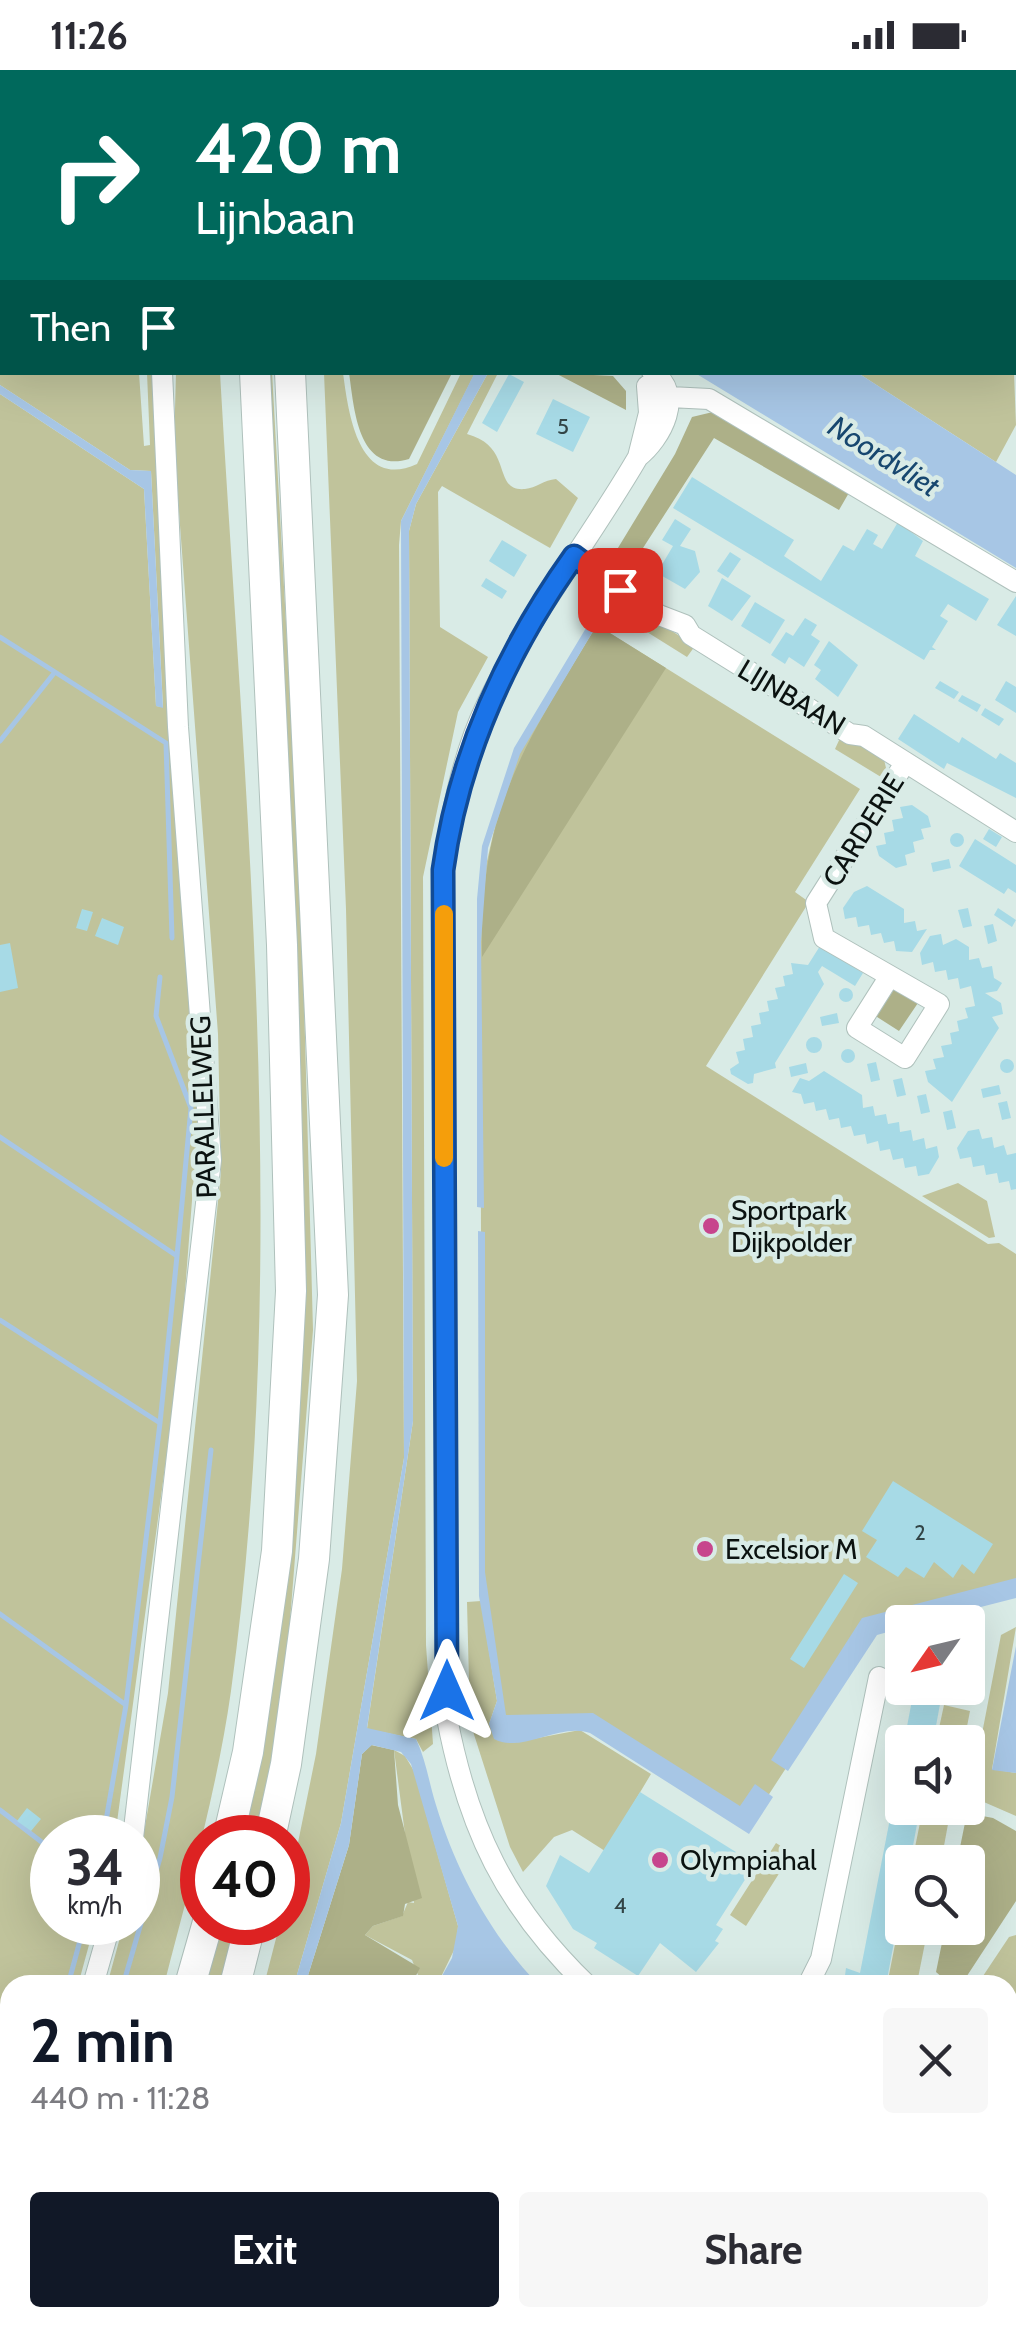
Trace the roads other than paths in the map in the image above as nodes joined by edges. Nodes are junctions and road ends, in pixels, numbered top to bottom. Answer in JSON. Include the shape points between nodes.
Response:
{"nodes":[{"id":1,"x":162,"y":375,"type":"edge"},
{"id":2,"x":255,"y":375,"type":"edge"},
{"id":3,"x":290,"y":375,"type":"edge"},
{"id":4,"x":642,"y":375,"type":"edge"},
{"id":5,"x":653,"y":375,"type":"edge"},
{"id":6,"x":660,"y":397,"type":"junction"},
{"id":7,"x":574,"y":556,"type":"junction"},
{"id":8,"x":1016,"y":582,"type":"edge"},
{"id":9,"x":905,"y":763,"type":"junction"},
{"id":10,"x":1016,"y":832,"type":"edge"},
{"id":11,"x":888,"y":979,"type":"dead end"},
{"id":12,"x":879,"y":1678,"type":"dead end"},
{"id":13,"x":136,"y":1815,"type":"edge"},
{"id":14,"x":233,"y":1815,"type":"edge"},
{"id":15,"x":275,"y":1815,"type":"edge"},
{"id":16,"x":104,"y":1945,"type":"edge"},
{"id":17,"x":201,"y":1945,"type":"edge"},
{"id":18,"x":245,"y":1945,"type":"edge"},
{"id":19,"x":96,"y":1975,"type":"edge"},
{"id":20,"x":193,"y":1975,"type":"edge"},
{"id":21,"x":237,"y":1975,"type":"edge"},
{"id":22,"x":578,"y":1975,"type":"edge"},
{"id":23,"x":813,"y":1975,"type":"edge"}],
"edges":[{"from":1,"to":13,"type":"street","name":"PARALLELWEG","via":[[178,727],[211,1160]]},
{"from":2,"to":14,"type":"highway","via":[[291,1292],[277,1551]]},
{"from":3,"to":15,"type":"highway","via":[[333,1294],[314,1559]]},
{"from":4,"to":6,"type":"street"},
{"from":5,"to":6,"type":"street"},
{"from":6,"to":7,"type":"street","via":[[638,456]]},
{"from":6,"to":8,"type":"street","via":[[708,399]]},
{"from":7,"to":9,"type":"street","name":"LIJNBAAN"},
{"from":7,"to":22,"type":"street","via":[[485,708],[459,788],[443,870],[447,1718],[492,1864],[528,1921]]},
{"from":9,"to":10,"type":"street","name":"LIJNBAAN"},
{"from":9,"to":11,"type":"street","name":"CARDERIE","via":[[816,904],[824,938]]},
{"from":12,"to":23,"type":"street"},
{"from":16,"to":19,"type":"street"},
{"from":17,"to":20,"type":"highway"},
{"from":18,"to":21,"type":"highway"}]}
